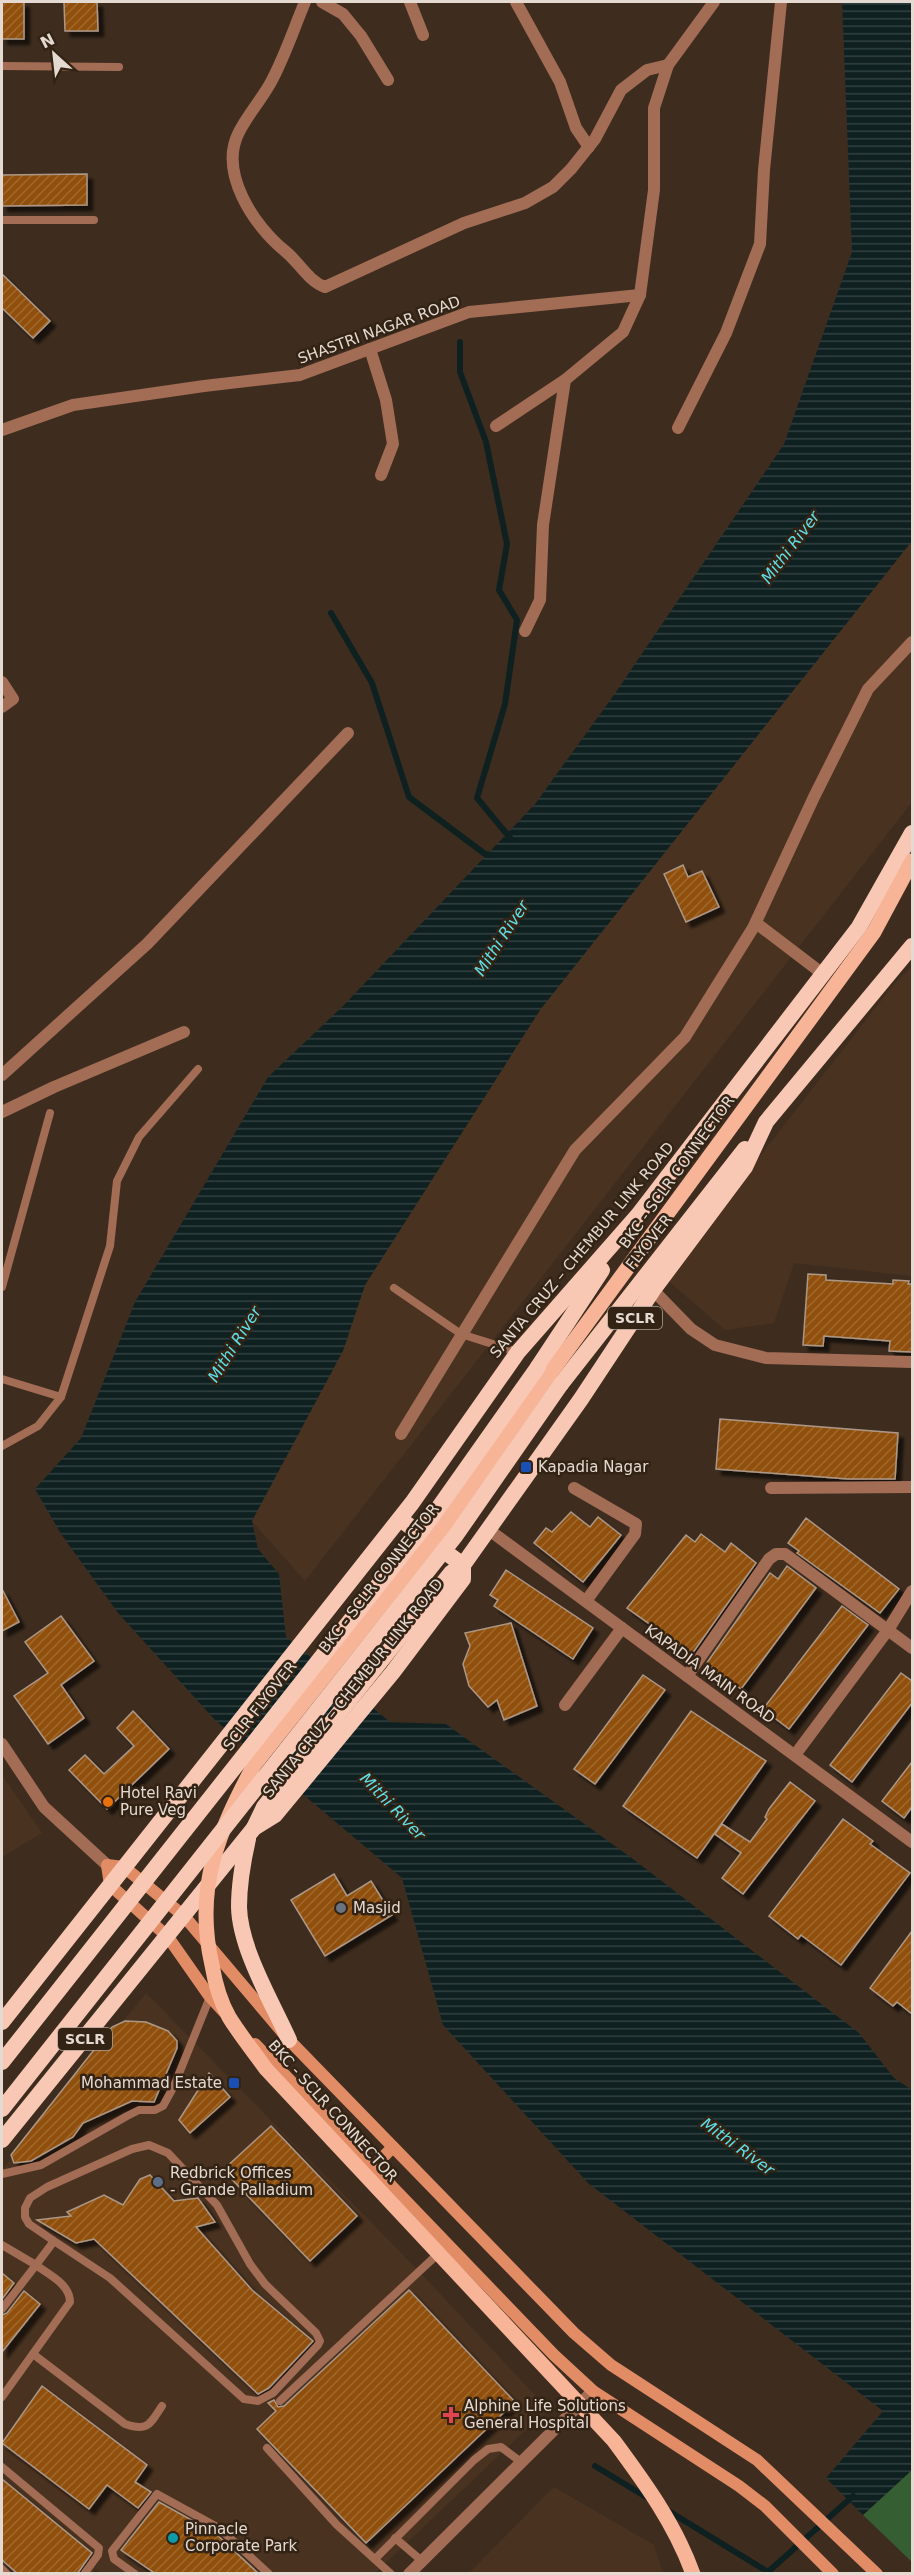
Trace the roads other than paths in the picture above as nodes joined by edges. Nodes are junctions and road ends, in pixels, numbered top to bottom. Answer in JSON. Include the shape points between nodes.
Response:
{"nodes":[{"id":1,"x":305,"y":2,"type":"edge"},
{"id":2,"x":322,"y":2,"type":"edge"},
{"id":3,"x":410,"y":2,"type":"edge"},
{"id":4,"x":516,"y":2,"type":"edge"},
{"id":5,"x":714,"y":2,"type":"edge"},
{"id":6,"x":781,"y":2,"type":"edge"},
{"id":7,"x":423,"y":35,"type":"dead end"},
{"id":8,"x":668,"y":65,"type":"junction"},
{"id":9,"x":2,"y":66,"type":"edge"},
{"id":10,"x":118,"y":67,"type":"dead end"},
{"id":11,"x":388,"y":80,"type":"dead end"},
{"id":12,"x":589,"y":147,"type":"junction"},
{"id":13,"x":2,"y":220,"type":"edge"},
{"id":14,"x":94,"y":220,"type":"dead end"},
{"id":15,"x":640,"y":295,"type":"junction"},
{"id":16,"x":370,"y":349,"type":"junction"},
{"id":17,"x":565,"y":380,"type":"junction"},
{"id":18,"x":496,"y":426,"type":"dead end"},
{"id":19,"x":678,"y":428,"type":"dead end"},
{"id":20,"x":2,"y":430,"type":"edge"},
{"id":21,"x":381,"y":475,"type":"dead end"},
{"id":22,"x":525,"y":631,"type":"dead end"},
{"id":23,"x":912,"y":642,"type":"edge"},
{"id":24,"x":2,"y":682,"type":"edge"},
{"id":25,"x":2,"y":707,"type":"edge"},
{"id":26,"x":348,"y":733,"type":"dead end"},
{"id":27,"x":912,"y":833,"type":"edge"},
{"id":28,"x":912,"y":864,"type":"edge"},
{"id":29,"x":756,"y":923,"type":"junction"},
{"id":30,"x":859,"y":927,"type":"junction"},
{"id":31,"x":909,"y":950,"type":"edge"},
{"id":32,"x":823,"y":974,"type":"junction"},
{"id":33,"x":184,"y":1032,"type":"dead end"},
{"id":34,"x":198,"y":1069,"type":"dead end"},
{"id":35,"x":2,"y":1075,"type":"edge"},
{"id":36,"x":2,"y":1112,"type":"edge"},
{"id":37,"x":50,"y":1113,"type":"dead end"},
{"id":38,"x":766,"y":1122,"type":"junction"},
{"id":39,"x":638,"y":1215,"type":"junction"},
{"id":40,"x":2,"y":1287,"type":"edge"},
{"id":41,"x":393,"y":1288,"type":"dead end"},
{"id":42,"x":653,"y":1290,"type":"junction"},
{"id":43,"x":461,"y":1334,"type":"junction"},
{"id":44,"x":518,"y":1352,"type":"junction"},
{"id":45,"x":912,"y":1362,"type":"edge"},
{"id":46,"x":538,"y":1367,"type":"joint"},
{"id":47,"x":2,"y":1379,"type":"edge"},
{"id":48,"x":61,"y":1397,"type":"junction"},
{"id":49,"x":401,"y":1434,"type":"dead end"},
{"id":50,"x":2,"y":1446,"type":"edge"},
{"id":51,"x":912,"y":1487,"type":"edge"},
{"id":52,"x":573,"y":1488,"type":"dead end"},
{"id":53,"x":771,"y":1488,"type":"dead end"},
{"id":54,"x":400,"y":1519,"type":"junction"},
{"id":55,"x":489,"y":1530,"type":"junction"},
{"id":56,"x":463,"y":1565,"type":"junction"},
{"id":57,"x":912,"y":1591,"type":"edge"},
{"id":58,"x":586,"y":1601,"type":"junction"},
{"id":59,"x":622,"y":1628,"type":"junction"},
{"id":60,"x":888,"y":1630,"type":"junction"},
{"id":61,"x":912,"y":1648,"type":"edge"},
{"id":62,"x":687,"y":1676,"type":"junction"},
{"id":63,"x":565,"y":1705,"type":"dead end"},
{"id":64,"x":2,"y":1744,"type":"edge"},
{"id":65,"x":795,"y":1755,"type":"junction"},
{"id":66,"x":269,"y":1811,"type":"junction"},
{"id":67,"x":252,"y":1832,"type":"junction"},
{"id":68,"x":912,"y":1842,"type":"edge"},
{"id":69,"x":107,"y":1865,"type":"junction"},
{"id":70,"x":124,"y":1867,"type":"junction"},
{"id":71,"x":110,"y":1884,"type":"junction"},
{"id":72,"x":184,"y":1916,"type":"junction"},
{"id":73,"x":168,"y":1937,"type":"junction"},
{"id":74,"x":210,"y":1997,"type":"junction"},
{"id":75,"x":2,"y":2022,"type":"edge"},
{"id":76,"x":289,"y":2040,"type":"junction"},
{"id":77,"x":2,"y":2062,"type":"edge"},
{"id":78,"x":2,"y":2109,"type":"edge"},
{"id":79,"x":2,"y":2140,"type":"edge"},
{"id":80,"x":393,"y":2147,"type":"junction"},
{"id":81,"x":373,"y":2167,"type":"junction"},
{"id":82,"x":2,"y":2174,"type":"edge"},
{"id":83,"x":54,"y":2241,"type":"junction"},
{"id":84,"x":2,"y":2245,"type":"edge"},
{"id":85,"x":448,"y":2245,"type":"junction"},
{"id":86,"x":36,"y":2265,"type":"junction"},
{"id":87,"x":2,"y":2309,"type":"edge"},
{"id":88,"x":33,"y":2354,"type":"junction"},
{"id":89,"x":593,"y":2391,"type":"junction"},
{"id":90,"x":2,"y":2397,"type":"edge"},
{"id":91,"x":280,"y":2401,"type":"dead end"},
{"id":92,"x":162,"y":2406,"type":"dead end"},
{"id":93,"x":267,"y":2448,"type":"dead end"},
{"id":94,"x":521,"y":2462,"type":"junction"},
{"id":95,"x":2,"y":2467,"type":"edge"},
{"id":96,"x":395,"y":2538,"type":"junction"},
{"id":97,"x":375,"y":2559,"type":"junction"},
{"id":98,"x":422,"y":2561,"type":"junction"},
{"id":99,"x":2,"y":2569,"type":"edge"},
{"id":100,"x":7,"y":2574,"type":"edge"},
{"id":101,"x":84,"y":2574,"type":"edge"},
{"id":102,"x":135,"y":2574,"type":"edge"},
{"id":103,"x":269,"y":2574,"type":"edge"},
{"id":104,"x":391,"y":2574,"type":"edge"},
{"id":105,"x":409,"y":2574,"type":"edge"},
{"id":106,"x":693,"y":2574,"type":"edge"},
{"id":107,"x":833,"y":2574,"type":"edge"},
{"id":108,"x":877,"y":2574,"type":"edge"}],
"edges":[{"from":1,"to":12,"type":"street","via":[[279,67],[238,133],[232,158],[240,192],[254,220],[316,284],[334,285],[464,224],[525,203],[553,188]]},
{"from":2,"to":11,"type":"street","via":[[343,14]]},
{"from":3,"to":7,"type":"street"},
{"from":4,"to":12,"type":"street","via":[[560,82],[576,128]]},
{"from":5,"to":8,"type":"street"},
{"from":6,"to":19,"type":"street","via":[[760,244],[726,333]]},
{"from":8,"to":12,"type":"street","via":[[647,70],[621,90]]},
{"from":8,"to":15,"type":"street","via":[[654,108],[654,190]]},
{"from":9,"to":10,"type":"lane"},
{"from":13,"to":14,"type":"lane"},
{"from":15,"to":16,"type":"street","name":"SHASTRI NAGAR ROAD","via":[[469,312]]},
{"from":15,"to":17,"type":"street","via":[[623,332]]},
{"from":16,"to":20,"type":"street","name":"SHASTRI NAGAR ROAD","via":[[300,375],[73,405]]},
{"from":16,"to":21,"type":"street","via":[[386,400],[393,444]]},
{"from":17,"to":18,"type":"street"},
{"from":17,"to":22,"type":"street","via":[[543,525],[540,600]]},
{"from":23,"to":29,"type":"street","via":[[868,689]]},
{"from":24,"to":25,"type":"street","via":[[13,699]]},
{"from":26,"to":35,"type":"street","via":[[147,944]]},
{"from":27,"to":30,"type":"highway","name":"SANTA CRUZ – CHEMBUR LINK ROAD"},
{"from":28,"to":30,"type":"highway"},
{"from":28,"to":106,"type":"main road","name":"BKC - SCLR CONNECTOR","bridge":true,"via":[[874,932],[549,1375],[444,1526],[254,1765],[218,1843],[204,1901],[206,1940],[216,1986],[229,2016],[266,2069],[614,2441],[657,2498]]},
{"from":29,"to":32,"type":"street"},
{"from":29,"to":43,"type":"street","via":[[685,1037],[575,1150]]},
{"from":30,"to":32,"type":"highway","name":"SANTA CRUZ – CHEMBUR LINK ROAD"},
{"from":31,"to":38,"type":"highway","name":"SANTA CRUZ – CHEMBUR LINK ROAD","number":"SCLR"},
{"from":32,"to":39,"type":"highway","name":"SANTA CRUZ – CHEMBUR LINK ROAD"},
{"from":33,"to":36,"type":"street"},
{"from":34,"to":48,"type":"lane","via":[[139,1137],[117,1181],[110,1246]]},
{"from":37,"to":40,"type":"lane"},
{"from":38,"to":42,"type":"highway","name":"SANTA CRUZ – CHEMBUR LINK ROAD","number":"SCLR","via":[[745,1167]]},
{"from":38,"to":78,"type":"highway","name":"FLYOVER","bridge":true,"via":[[561,1384],[456,1534]]},
{"from":39,"to":44,"type":"highway","name":"SANTA CRUZ – CHEMBUR LINK ROAD"},
{"from":39,"to":46,"type":"highway","name":"FLYOVER"},
{"from":41,"to":43,"type":"lane"},
{"from":42,"to":45,"type":"street","via":[[691,1329],[715,1345],[766,1358]]},
{"from":42,"to":55,"type":"highway","name":"SANTA CRUZ – CHEMBUR LINK ROAD","number":"SCLR"},
{"from":43,"to":44,"type":"lane"},
{"from":43,"to":49,"type":"street"},
{"from":44,"to":54,"type":"highway","name":"SANTA CRUZ – CHEMBUR LINK ROAD"},
{"from":46,"to":77,"type":"highway","name":"SCLR FLYOVER","bridge":true,"via":[[432,1517]]},
{"from":47,"to":48,"type":"lane"},
{"from":48,"to":50,"type":"lane","via":[[38,1426]]},
{"from":51,"to":53,"type":"street"},
{"from":52,"to":58,"type":"street","via":[[636,1524],[635,1534]]},
{"from":54,"to":56,"type":"highway"},
{"from":54,"to":70,"type":"highway","name":"SANTA CRUZ – CHEMBUR LINK ROAD"},
{"from":55,"to":56,"type":"highway","name":"SANTA CRUZ – CHEMBUR LINK ROAD","number":"SCLR"},
{"from":55,"to":58,"type":"street","name":"KAPADIA MAIN ROAD"},
{"from":56,"to":66,"type":"highway","via":[[451,1573]]},
{"from":56,"to":66,"type":"highway","name":"SANTA CRUZ – CHEMBUR LINK ROAD","number":"SCLR","via":[[464,1579],[382,1684]]},
{"from":57,"to":60,"type":"street"},
{"from":58,"to":59,"type":"street","name":"KAPADIA MAIN ROAD"},
{"from":59,"to":62,"type":"street","name":"KAPADIA MAIN ROAD"},
{"from":59,"to":63,"type":"street"},
{"from":60,"to":61,"type":"street"},
{"from":60,"to":62,"type":"street","via":[[785,1554],[776,1554]]},
{"from":60,"to":65,"type":"street"},
{"from":62,"to":65,"type":"street","name":"KAPADIA MAIN ROAD"},
{"from":64,"to":69,"type":"street","via":[[44,1807]]},
{"from":65,"to":68,"type":"street","name":"KAPADIA MAIN ROAD"},
{"from":66,"to":67,"type":"highway","name":"SANTA CRUZ – CHEMBUR LINK ROAD","number":"SCLR"},
{"from":67,"to":72,"type":"highway","name":"SANTA CRUZ – CHEMBUR LINK ROAD","number":"SCLR"},
{"from":67,"to":76,"type":"highway","via":[[242,1866],[239,1909],[246,1942]]},
{"from":69,"to":70,"type":"main road"},
{"from":69,"to":71,"type":"main road"},
{"from":70,"to":71,"type":"highway","name":"SANTA CRUZ – CHEMBUR LINK ROAD"},
{"from":70,"to":72,"type":"main road"},
{"from":71,"to":73,"type":"main road"},
{"from":71,"to":75,"type":"highway","name":"SANTA CRUZ – CHEMBUR LINK ROAD"},
{"from":72,"to":73,"type":"highway","name":"SANTA CRUZ – CHEMBUR LINK ROAD","number":"SCLR"},
{"from":72,"to":76,"type":"main road"},
{"from":73,"to":74,"type":"main road"},
{"from":73,"to":79,"type":"highway","name":"SANTA CRUZ – CHEMBUR LINK ROAD","number":"SCLR"},
{"from":74,"to":81,"type":"main road"},
{"from":74,"to":82,"type":"lane","via":[[163,2106],[133,2113],[42,2165]]},
{"from":76,"to":80,"type":"main road"},
{"from":80,"to":81,"type":"main road"},
{"from":80,"to":108,"type":"main road","via":[[603,2359],[757,2460]]},
{"from":81,"to":85,"type":"main road"},
{"from":83,"to":83,"type":"lane","via":[[110,2278],[244,2399],[258,2401],[273,2393],[318,2345],[316,2333],[260,2277],[217,2205],[168,2153],[149,2145],[132,2149],[30,2198],[25,2217]]},
{"from":83,"to":86,"type":"lane"},
{"from":84,"to":86,"type":"lane"},
{"from":85,"to":89,"type":"main road"},
{"from":85,"to":91,"type":"lane"},
{"from":86,"to":87,"type":"lane"},
{"from":86,"to":88,"type":"lane","via":[[66,2287],[70,2302]]},
{"from":88,"to":90,"type":"lane"},
{"from":88,"to":92,"type":"lane","via":[[125,2424],[138,2428],[149,2425]]},
{"from":89,"to":94,"type":"street"},
{"from":89,"to":107,"type":"main road","via":[[765,2506]]},
{"from":93,"to":97,"type":"lane","via":[[337,2525]]},
{"from":94,"to":96,"type":"lane","via":[[501,2447],[488,2449]]},
{"from":94,"to":98,"type":"street"},
{"from":95,"to":101,"type":"lane","via":[[99,2548]]},
{"from":96,"to":97,"type":"lane"},
{"from":96,"to":98,"type":"lane"},
{"from":97,"to":104,"type":"lane"},
{"from":98,"to":105,"type":"street"},
{"from":99,"to":100,"type":"lane"},
{"from":102,"to":103,"type":"lane","via":[[114,2559],[112,2550],[157,2494],[219,2528]]}]}
